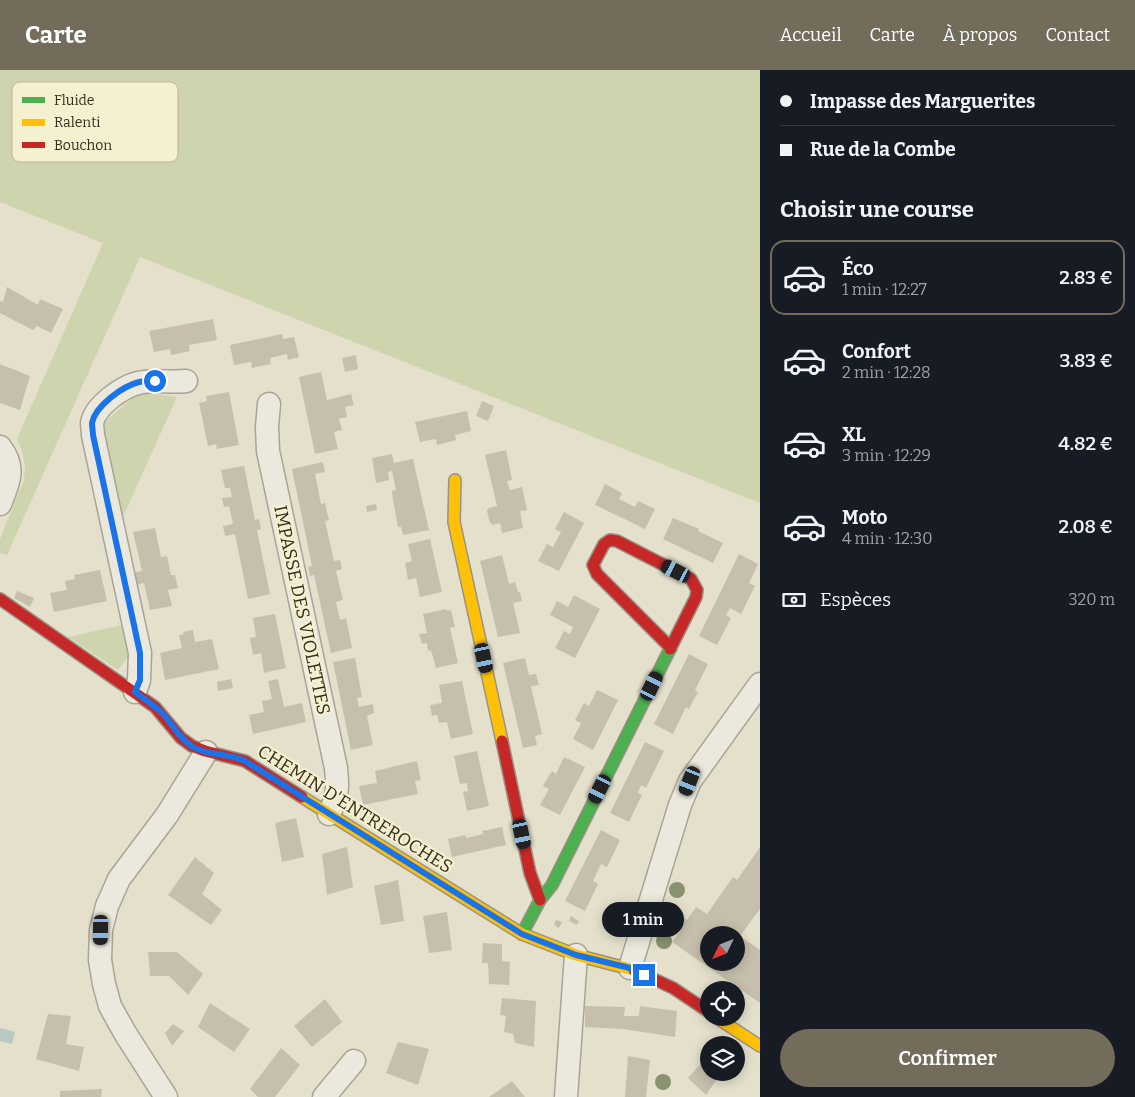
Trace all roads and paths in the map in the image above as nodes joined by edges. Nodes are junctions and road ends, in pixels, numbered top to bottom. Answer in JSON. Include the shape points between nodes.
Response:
{"nodes":[{"id":1,"x":186,"y":381,"type":"dead end"},
{"id":2,"x":268,"y":404,"type":"dead end"},
{"id":3,"x":0,"y":447,"type":"edge"},
{"id":4,"x":455,"y":480,"type":"dead end"},
{"id":5,"x":0,"y":504,"type":"edge"},
{"id":6,"x":0,"y":600,"type":"edge"},
{"id":7,"x":670,"y":648,"type":"junction"},
{"id":8,"x":760,"y":684,"type":"edge"},
{"id":9,"x":135,"y":692,"type":"junction"},
{"id":10,"x":206,"y":752,"type":"junction"},
{"id":11,"x":329,"y":814,"type":"junction"},
{"id":12,"x":540,"y":900,"type":"junction"},
{"id":13,"x":522,"y":934,"type":"junction"},
{"id":14,"x":576,"y":955,"type":"junction"},
{"id":15,"x":630,"y":968,"type":"junction"},
{"id":16,"x":700,"y":1006,"type":"edge"},
{"id":17,"x":729,"y":1026,"type":"edge"},
{"id":18,"x":760,"y":1046,"type":"edge"},
{"id":19,"x":354,"y":1061,"type":"dead end"},
{"id":20,"x":168,"y":1096,"type":"edge"},
{"id":21,"x":324,"y":1097,"type":"edge"},
{"id":22,"x":566,"y":1097,"type":"edge"}],
"edges":[{"from":1,"to":9,"type":"street","via":[[140,382],[130,386],[104,404],[92,424],[140,653],[140,680]]},
{"from":2,"to":11,"type":"street","name":"IMPASSE DES VIOLETTES","via":[[268,451],[336,768],[336,799]]},
{"from":3,"to":5,"type":"street","via":[[7,455],[11,471]]},
{"from":4,"to":12,"type":"street","via":[[454,522],[530,873]]},
{"from":6,"to":9,"type":"street","name":"CHEMIN D'ENTREROCHES"},
{"from":7,"to":7,"type":"street","via":[[696,597],[694,583],[610,540],[604,544],[593,565],[596,574]]},
{"from":7,"to":12,"type":"street","via":[[552,885]]},
{"from":8,"to":15,"type":"street","via":[[690,781]]},
{"from":9,"to":10,"type":"street","name":"CHEMIN D'ENTREROCHES","via":[[161,712],[184,740]]},
{"from":10,"to":11,"type":"street","name":"CHEMIN D'ENTREROCHES","via":[[245,761]]},
{"from":10,"to":20,"type":"street","via":[[167,815],[119,879],[101,930],[100,960],[110,1006],[124,1033]]},
{"from":11,"to":13,"type":"street","name":"CHEMIN D'ENTREROCHES"},
{"from":12,"to":13,"type":"street"},
{"from":13,"to":14,"type":"street","name":"CHEMIN D'ENTREROCHES"},
{"from":14,"to":15,"type":"street","name":"CHEMIN D'ENTREROCHES"},
{"from":14,"to":22,"type":"street"},
{"from":15,"to":16,"type":"street","name":"CHEMIN D'ENTREROCHES","via":[[673,988]]},
{"from":17,"to":18,"type":"street"},
{"from":19,"to":21,"type":"street"}]}
